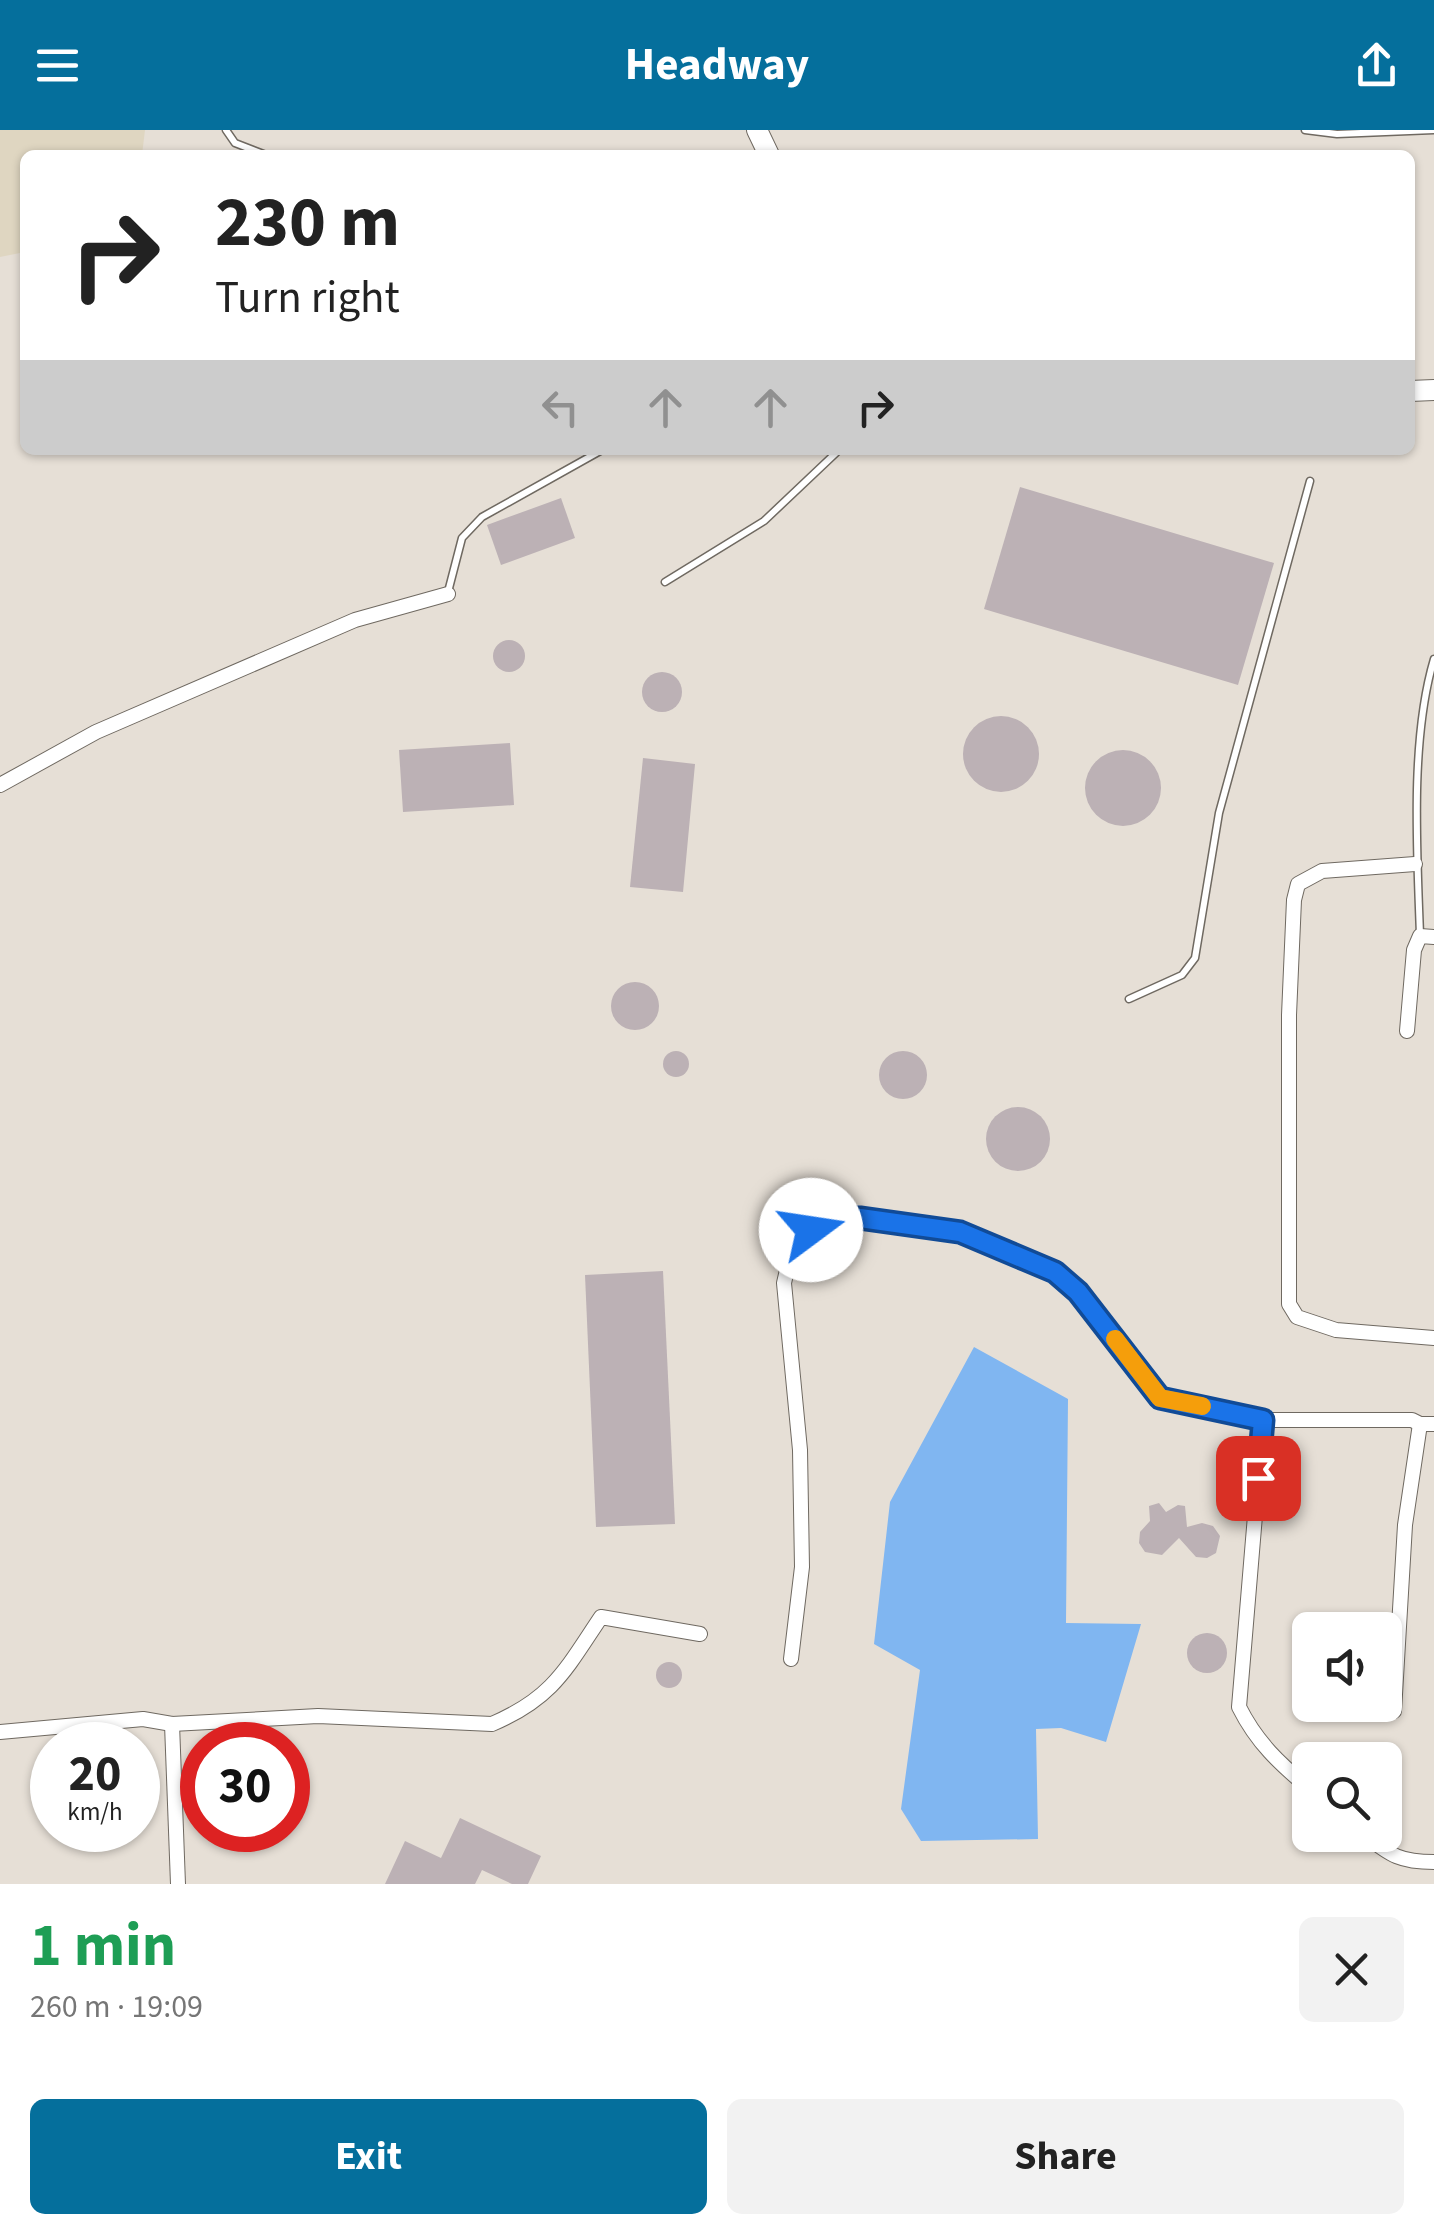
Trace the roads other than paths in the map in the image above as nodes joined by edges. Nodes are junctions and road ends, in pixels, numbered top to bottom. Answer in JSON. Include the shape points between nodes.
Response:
{"nodes":[{"id":1,"x":226,"y":130,"type":"edge"},
{"id":2,"x":1305,"y":130,"type":"edge"},
{"id":3,"x":1434,"y":130,"type":"edge"},
{"id":4,"x":253,"y":150,"type":"edge"},
{"id":5,"x":593,"y":455,"type":"edge"},
{"id":6,"x":834,"y":455,"type":"edge"},
{"id":7,"x":1310,"y":481,"type":"dead end"},
{"id":8,"x":665,"y":582,"type":"dead end"},
{"id":9,"x":448,"y":594,"type":"joint"},
{"id":10,"x":1434,"y":659,"type":"edge"},
{"id":11,"x":0,"y":786,"type":"edge"},
{"id":12,"x":1415,"y":864,"type":"junction"},
{"id":13,"x":1427,"y":937,"type":"edge"},
{"id":14,"x":1129,"y":999,"type":"dead end"},
{"id":15,"x":1407,"y":1030,"type":"dead end"},
{"id":16,"x":1434,"y":1338,"type":"edge"},
{"id":17,"x":1263,"y":1420,"type":"junction"},
{"id":18,"x":1427,"y":1424,"type":"edge"},
{"id":19,"x":1400,"y":1612,"type":"edge"},
{"id":20,"x":700,"y":1634,"type":"dead end"},
{"id":21,"x":791,"y":1659,"type":"dead end"},
{"id":22,"x":172,"y":1724,"type":"junction"},
{"id":23,"x":0,"y":1732,"type":"edge"},
{"id":24,"x":1292,"y":1774,"type":"edge"},
{"id":25,"x":1387,"y":1852,"type":"edge"},
{"id":26,"x":1434,"y":1862,"type":"edge"},
{"id":27,"x":178,"y":1884,"type":"edge"}],
"edges":[{"from":1,"to":4,"type":"lane","via":[[235,143]]},
{"from":2,"to":3,"type":"lane"},
{"from":5,"to":9,"type":"lane","via":[[482,517],[462,538]]},
{"from":6,"to":8,"type":"lane","via":[[764,521]]},
{"from":7,"to":14,"type":"lane","via":[[1219,813],[1196,958],[1182,976]]},
{"from":9,"to":11,"type":"street","via":[[355,620],[96,732]]},
{"from":10,"to":12,"type":"lane","via":[[1424,693]]},
{"from":12,"to":13,"type":"lane"},
{"from":12,"to":16,"type":"street","via":[[1322,871],[1298,884],[1288,1110],[1289,1304],[1297,1317],[1336,1330]]},
{"from":13,"to":15,"type":"street","via":[[1414,950]]},
{"from":17,"to":18,"type":"street"},
{"from":17,"to":21,"type":"street","via":[[1160,1398],[1055,1272],[960,1232],[834,1218],[793,1244],[784,1283],[801,1490],[802,1567]]},
{"from":17,"to":24,"type":"street","via":[[1240,1707],[1253,1734]]},
{"from":18,"to":19,"type":"street","via":[[1405,1525]]},
{"from":20,"to":22,"type":"street","via":[[601,1616],[553,1687],[492,1724],[318,1716]]},
{"from":22,"to":23,"type":"street","via":[[142,1719]]},
{"from":22,"to":27,"type":"street"},
{"from":25,"to":26,"type":"street","via":[[1412,1864]]}]}
